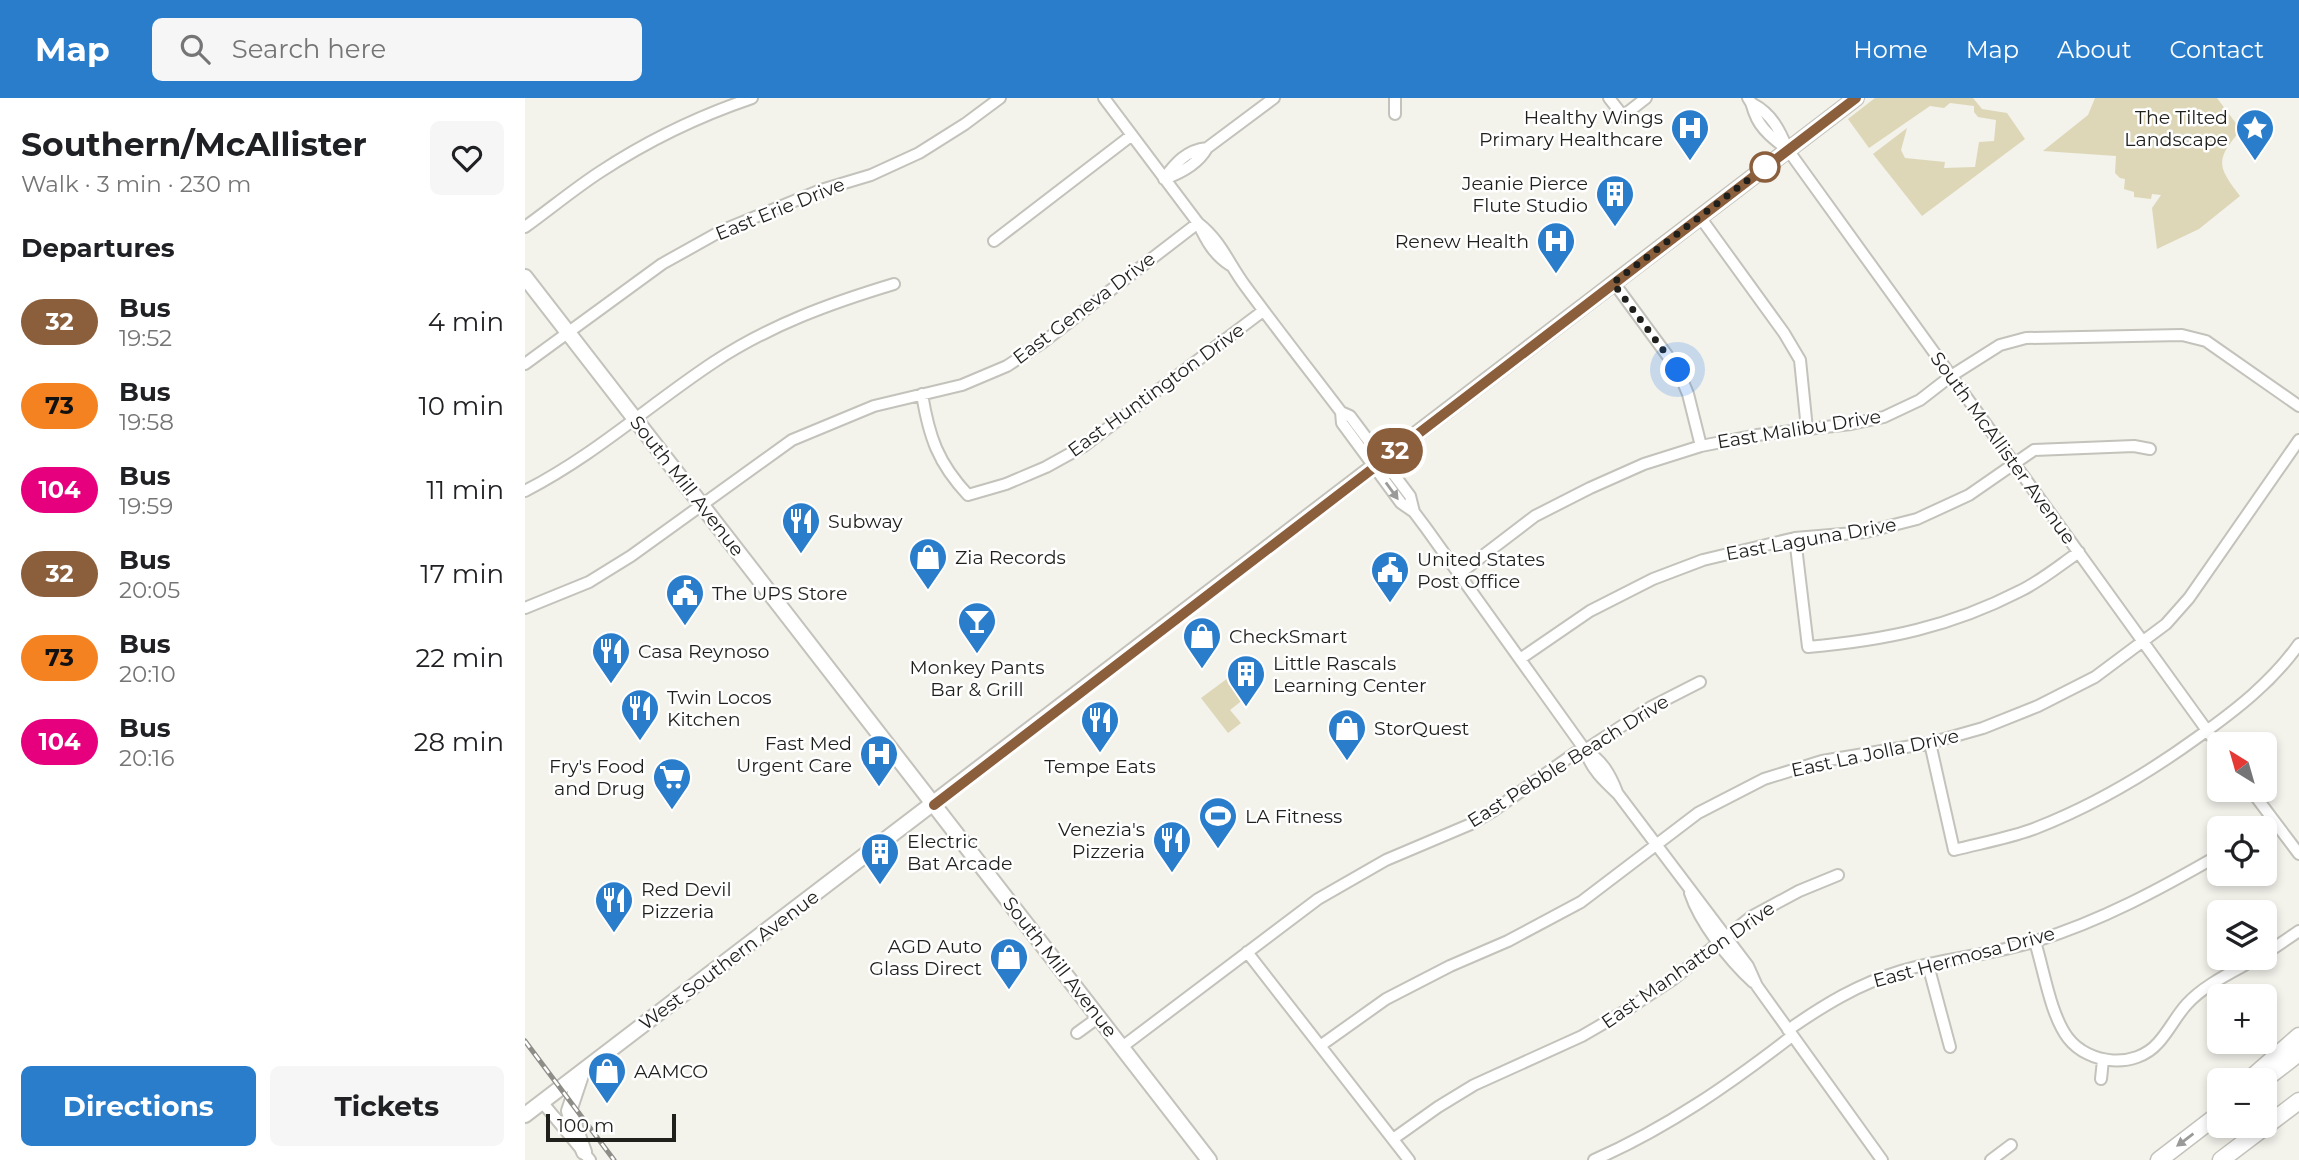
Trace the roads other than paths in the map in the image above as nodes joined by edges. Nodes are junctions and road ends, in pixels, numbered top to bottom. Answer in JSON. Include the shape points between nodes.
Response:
{"nodes":[{"id":1,"x":752,"y":98,"type":"edge"},
{"id":2,"x":1000,"y":98,"type":"edge"},
{"id":3,"x":1104,"y":98,"type":"edge"},
{"id":4,"x":1274,"y":98,"type":"edge"},
{"id":5,"x":1395,"y":98,"type":"edge"},
{"id":6,"x":1609,"y":98,"type":"edge"},
{"id":7,"x":1646,"y":98,"type":"edge"},
{"id":8,"x":1856,"y":98,"type":"edge"},
{"id":9,"x":1751,"y":101,"type":"edge"},
{"id":10,"x":1395,"y":114,"type":"dead end"},
{"id":11,"x":1132,"y":135,"type":"junction"},
{"id":12,"x":1788,"y":150,"type":"junction"},
{"id":13,"x":1164,"y":179,"type":"junction"},
{"id":14,"x":1700,"y":217,"type":"junction"},
{"id":15,"x":1198,"y":223,"type":"junction"},
{"id":16,"x":525,"y":227,"type":"edge"},
{"id":17,"x":994,"y":241,"type":"dead end"},
{"id":18,"x":525,"y":277,"type":"edge"},
{"id":19,"x":1613,"y":283,"type":"junction"},
{"id":20,"x":894,"y":284,"type":"dead end"},
{"id":21,"x":1263,"y":311,"type":"junction"},
{"id":22,"x":568,"y":333,"type":"junction"},
{"id":23,"x":525,"y":363,"type":"edge"},
{"id":24,"x":1951,"y":376,"type":"junction"},
{"id":25,"x":922,"y":394,"type":"junction"},
{"id":26,"x":2299,"y":406,"type":"edge"},
{"id":27,"x":636,"y":420,"type":"junction"},
{"id":28,"x":1807,"y":429,"type":"junction"},
{"id":29,"x":2299,"y":440,"type":"edge"},
{"id":30,"x":1701,"y":446,"type":"junction"},
{"id":31,"x":2150,"y":449,"type":"dead end"},
{"id":32,"x":1379,"y":463,"type":"junction"},
{"id":33,"x":2014,"y":465,"type":"junction"},
{"id":34,"x":525,"y":491,"type":"edge"},
{"id":35,"x":701,"y":505,"type":"junction"},
{"id":36,"x":1795,"y":538,"type":"junction"},
{"id":37,"x":2079,"y":552,"type":"junction"},
{"id":38,"x":1459,"y":574,"type":"junction"},
{"id":39,"x":525,"y":608,"type":"edge"},
{"id":40,"x":2143,"y":642,"type":"junction"},
{"id":41,"x":2299,"y":644,"type":"edge"},
{"id":42,"x":1520,"y":659,"type":"junction"},
{"id":43,"x":1700,"y":682,"type":"dead end"},
{"id":44,"x":2207,"y":731,"type":"junction"},
{"id":45,"x":1930,"y":743,"type":"junction"},
{"id":46,"x":1585,"y":750,"type":"junction"},
{"id":47,"x":934,"y":805,"type":"junction"},
{"id":48,"x":2277,"y":825,"type":"edge"},
{"id":49,"x":1655,"y":845,"type":"junction"},
{"id":50,"x":2299,"y":854,"type":"edge"},
{"id":51,"x":2207,"y":862,"type":"edge"},
{"id":52,"x":1838,"y":876,"type":"dead end"},
{"id":53,"x":2299,"y":931,"type":"edge"},
{"id":54,"x":1723,"y":940,"type":"junction"},
{"id":55,"x":2035,"y":942,"type":"junction"},
{"id":56,"x":2277,"y":946,"type":"edge"},
{"id":57,"x":1247,"y":952,"type":"junction"},
{"id":58,"x":1928,"y":965,"type":"junction"},
{"id":59,"x":2237,"y":970,"type":"edge"},
{"id":60,"x":1099,"y":1017,"type":"junction"},
{"id":61,"x":1790,"y":1033,"type":"junction"},
{"id":62,"x":1077,"y":1034,"type":"dead end"},
{"id":63,"x":2299,"y":1037,"type":"edge"},
{"id":64,"x":1320,"y":1046,"type":"junction"},
{"id":65,"x":1950,"y":1047,"type":"dead end"},
{"id":66,"x":1122,"y":1048,"type":"junction"},
{"id":67,"x":2299,"y":1053,"type":"edge"},
{"id":68,"x":2103,"y":1060,"type":"junction"},
{"id":69,"x":2263,"y":1068,"type":"edge"},
{"id":70,"x":2277,"y":1070,"type":"edge"},
{"id":71,"x":582,"y":1072,"type":"junction"},
{"id":72,"x":2101,"y":1079,"type":"dead end"},
{"id":73,"x":2299,"y":1101,"type":"edge"},
{"id":74,"x":542,"y":1102,"type":"junction"},
{"id":75,"x":2299,"y":1107,"type":"edge"},
{"id":76,"x":525,"y":1115,"type":"edge"},
{"id":77,"x":2277,"y":1117,"type":"edge"},
{"id":78,"x":2277,"y":1121,"type":"edge"},
{"id":79,"x":2207,"y":1122,"type":"edge"},
{"id":80,"x":2249,"y":1138,"type":"edge"},
{"id":81,"x":1393,"y":1139,"type":"junction"},
{"id":82,"x":2011,"y":1145,"type":"dead end"},
{"id":83,"x":587,"y":1156,"type":"edge"},
{"id":84,"x":1209,"y":1160,"type":"edge"},
{"id":85,"x":1409,"y":1160,"type":"edge"},
{"id":86,"x":1594,"y":1160,"type":"edge"},
{"id":87,"x":1882,"y":1160,"type":"edge"},
{"id":88,"x":1991,"y":1160,"type":"edge"},
{"id":89,"x":2159,"y":1160,"type":"edge"},
{"id":90,"x":2221,"y":1160,"type":"edge"}],
"edges":[{"from":1,"to":16,"type":"street","via":[[655,139],[600,172]]},
{"from":2,"to":22,"type":"street","name":"East Erie Drive","via":[[919,153],[721,231],[662,264]]},
{"from":3,"to":11,"type":"street"},
{"from":4,"to":13,"type":"street","via":[[1207,148],[1195,149],[1173,165]]},
{"from":5,"to":10,"type":"street"},
{"from":6,"to":7,"type":"street","via":[[1623,116]]},
{"from":8,"to":12,"type":"main road","name":"West Southern Avenue"},
{"from":9,"to":12,"type":"street","name":"South McAllister Avenue","via":[[1780,130]]},
{"from":11,"to":13,"type":"street"},
{"from":11,"to":17,"type":"street"},
{"from":12,"to":14,"type":"main road","name":"West Southern Avenue"},
{"from":12,"to":24,"type":"street","name":"South McAllister Avenue"},
{"from":13,"to":15,"type":"street"},
{"from":14,"to":19,"type":"main road","name":"West Southern Avenue"},
{"from":14,"to":28,"type":"street","via":[[1800,360]]},
{"from":15,"to":21,"type":"street","via":[[1226,253]]},
{"from":15,"to":25,"type":"street","name":"East Geneva Drive","via":[[1007,366],[963,385]]},
{"from":18,"to":22,"type":"main road","name":"South Mill Avenue"},
{"from":19,"to":30,"type":"street","via":[[1678,370]]},
{"from":19,"to":32,"type":"main road","name":"West Southern Avenue"},
{"from":20,"to":27,"type":"street","via":[[831,303],[768,330],[713,362]]},
{"from":21,"to":25,"type":"street","name":"East Huntington Drive","via":[[1084,446],[1016,480],[968,495],[949,475],[933,443]]},
{"from":21,"to":32,"type":"street","via":[[1341,412],[1342,423]]},
{"from":22,"to":23,"type":"street","name":"East Erie Drive"},
{"from":22,"to":27,"type":"main road","name":"South Mill Avenue"},
{"from":24,"to":26,"type":"street","name":"East Malibu Drive","via":[[2000,345],[2026,338],[2182,335],[2206,341]]},
{"from":24,"to":28,"type":"street","name":"East Malibu Drive","via":[[1920,400],[1884,417]]},
{"from":24,"to":33,"type":"street","name":"South McAllister Avenue"},
{"from":25,"to":35,"type":"street","name":"East Geneva Drive","via":[[874,406],[792,440]]},
{"from":27,"to":34,"type":"street","via":[[563,471]]},
{"from":27,"to":35,"type":"main road","name":"South Mill Avenue"},
{"from":28,"to":30,"type":"street","name":"East Malibu Drive"},
{"from":29,"to":40,"type":"street","name":"East La Jolla Drive","via":[[2189,598]]},
{"from":30,"to":38,"type":"street","name":"East Malibu Drive","via":[[1633,469],[1535,516]]},
{"from":31,"to":33,"type":"street","name":"East Laguna Drive","via":[[2034,450]]},
{"from":32,"to":38,"type":"street","via":[[1401,503],[1414,512]]},
{"from":32,"to":47,"type":"main road","name":"West Southern Avenue"},
{"from":33,"to":36,"type":"street","name":"East Laguna Drive","via":[[1969,495],[1917,519],[1866,532]]},
{"from":33,"to":37,"type":"street","name":"South McAllister Avenue"},
{"from":35,"to":39,"type":"street","name":"East Geneva Drive","via":[[589,582]]},
{"from":35,"to":47,"type":"main road","name":"South Mill Avenue"},
{"from":36,"to":37,"type":"street","via":[[1808,647],[1913,633],[1966,616],[2023,590]]},
{"from":36,"to":42,"type":"street","name":"East Laguna Drive","via":[[1703,560],[1653,579],[1590,611]]},
{"from":37,"to":40,"type":"street","name":"South McAllister Avenue"},
{"from":38,"to":42,"type":"street"},
{"from":40,"to":44,"type":"street","name":"South McAllister Avenue"},
{"from":40,"to":45,"type":"street","name":"East La Jolla Drive","via":[[2095,677],[2038,706]]},
{"from":41,"to":44,"type":"street","via":[[2250,698]]},
{"from":42,"to":46,"type":"street"},
{"from":43,"to":46,"type":"street","name":"East Pebble Beach Drive"},
{"from":44,"to":45,"type":"street","via":[[2149,772],[2093,803],[2034,828],[1954,850]]},
{"from":45,"to":49,"type":"street","name":"East La Jolla Drive","via":[[1822,761],[1764,779],[1698,813]]},
{"from":46,"to":49,"type":"street","via":[[1611,776],[1618,794]]},
{"from":46,"to":57,"type":"street","name":"East Pebble Beach Drive","via":[[1471,824],[1386,860],[1333,889]]},
{"from":47,"to":60,"type":"main road","name":"South Mill Avenue"},
{"from":47,"to":71,"type":"main road","name":"West Southern Avenue"},
{"from":48,"to":50,"type":"street"},
{"from":49,"to":54,"type":"street","via":[[1689,890],[1696,910]]},
{"from":49,"to":64,"type":"street","name":"East La Jolla Drive","via":[[1581,902],[1385,999]]},
{"from":51,"to":55,"type":"street","name":"East Hermosa Drive","via":[[2129,906]]},
{"from":52,"to":54,"type":"street","name":"East Manhatton Drive","via":[[1799,891]]},
{"from":53,"to":56,"type":"street"},
{"from":54,"to":61,"type":"street","via":[[1740,970]]},
{"from":54,"to":81,"type":"street","name":"East Manhatton Drive","via":[[1605,1023],[1474,1085]]},
{"from":55,"to":58,"type":"street","name":"East Hermosa Drive"},
{"from":55,"to":68,"type":"street","via":[[2057,1016],[2069,1038],[2087,1054]]},
{"from":57,"to":64,"type":"street"},
{"from":57,"to":66,"type":"street","name":"East Pebble Beach Drive"},
{"from":58,"to":61,"type":"street","name":"East Hermosa Drive","via":[[1842,994]]},
{"from":58,"to":65,"type":"street"},
{"from":59,"to":68,"type":"street","via":[[2187,1003],[2156,1045],[2133,1059]]},
{"from":60,"to":62,"type":"street"},
{"from":60,"to":66,"type":"main road","name":"South Mill Avenue"},
{"from":61,"to":86,"type":"street","name":"East Hermosa Drive","via":[[1687,1112]]},
{"from":61,"to":87,"type":"street"},
{"from":63,"to":69,"type":"highway"},
{"from":64,"to":81,"type":"street"},
{"from":66,"to":84,"type":"main road","name":"South Mill Avenue"},
{"from":67,"to":70,"type":"highway"},
{"from":68,"to":72,"type":"street"},
{"from":71,"to":74,"type":"main road","name":"West Southern Avenue"},
{"from":71,"to":83,"type":"main road","via":[[569,1111]]},
{"from":73,"to":77,"type":"highway"},
{"from":74,"to":76,"type":"main road","name":"West Southern Avenue"},
{"from":74,"to":83,"type":"street"},
{"from":75,"to":78,"type":"highway"},
{"from":79,"to":89,"type":"highway","one_way":true},
{"from":80,"to":90,"type":"highway"},
{"from":81,"to":85,"type":"street"},
{"from":82,"to":88,"type":"street"}]}
